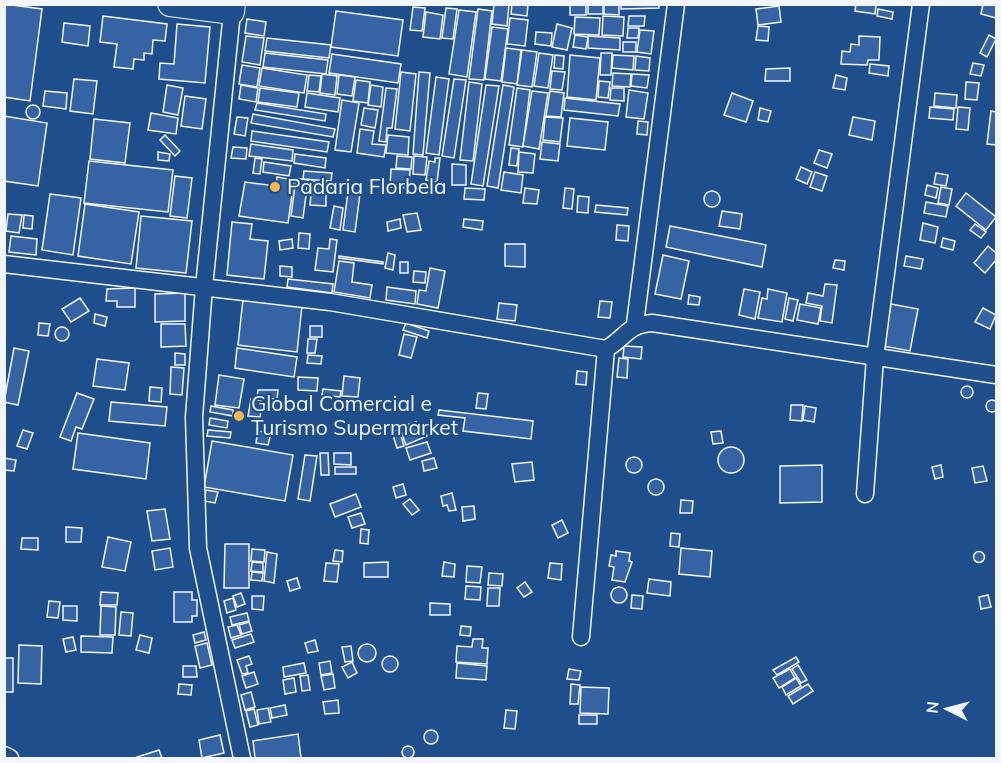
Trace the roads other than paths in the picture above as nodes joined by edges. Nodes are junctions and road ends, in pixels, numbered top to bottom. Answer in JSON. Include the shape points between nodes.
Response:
{"nodes":[{"id":1,"x":170,"y":4,"type":"edge"},
{"id":2,"x":676,"y":4,"type":"edge"},
{"id":3,"x":921,"y":4,"type":"edge"},
{"id":4,"x":232,"y":8,"type":"edge"},
{"id":5,"x":4,"y":264,"type":"edge"},
{"id":6,"x":204,"y":287,"type":"junction"},
{"id":7,"x":635,"y":324,"type":"junction"},
{"id":8,"x":606,"y":349,"type":"junction"},
{"id":9,"x":875,"y":358,"type":"junction"},
{"id":10,"x":996,"y":375,"type":"edge"},
{"id":11,"x":866,"y":494,"type":"dead end"},
{"id":12,"x":581,"y":637,"type":"dead end"},
{"id":13,"x":4,"y":755,"type":"edge"},
{"id":14,"x":10,"y":759,"type":"edge"},
{"id":15,"x":242,"y":759,"type":"edge"}],
"edges":[{"from":1,"to":4,"type":"main road"},
{"from":2,"to":7,"type":"street"},
{"from":3,"to":9,"type":"street"},
{"from":4,"to":6,"type":"street"},
{"from":5,"to":6,"type":"street"},
{"from":6,"to":8,"type":"street","via":[[438,318]]},
{"from":6,"to":15,"type":"street","via":[[194,417],[198,548]]},
{"from":7,"to":8,"type":"street"},
{"from":7,"to":9,"type":"street","via":[[652,322]]},
{"from":8,"to":12,"type":"street"},
{"from":9,"to":10,"type":"street"},
{"from":9,"to":11,"type":"street"},
{"from":13,"to":14,"type":"street"}]}
